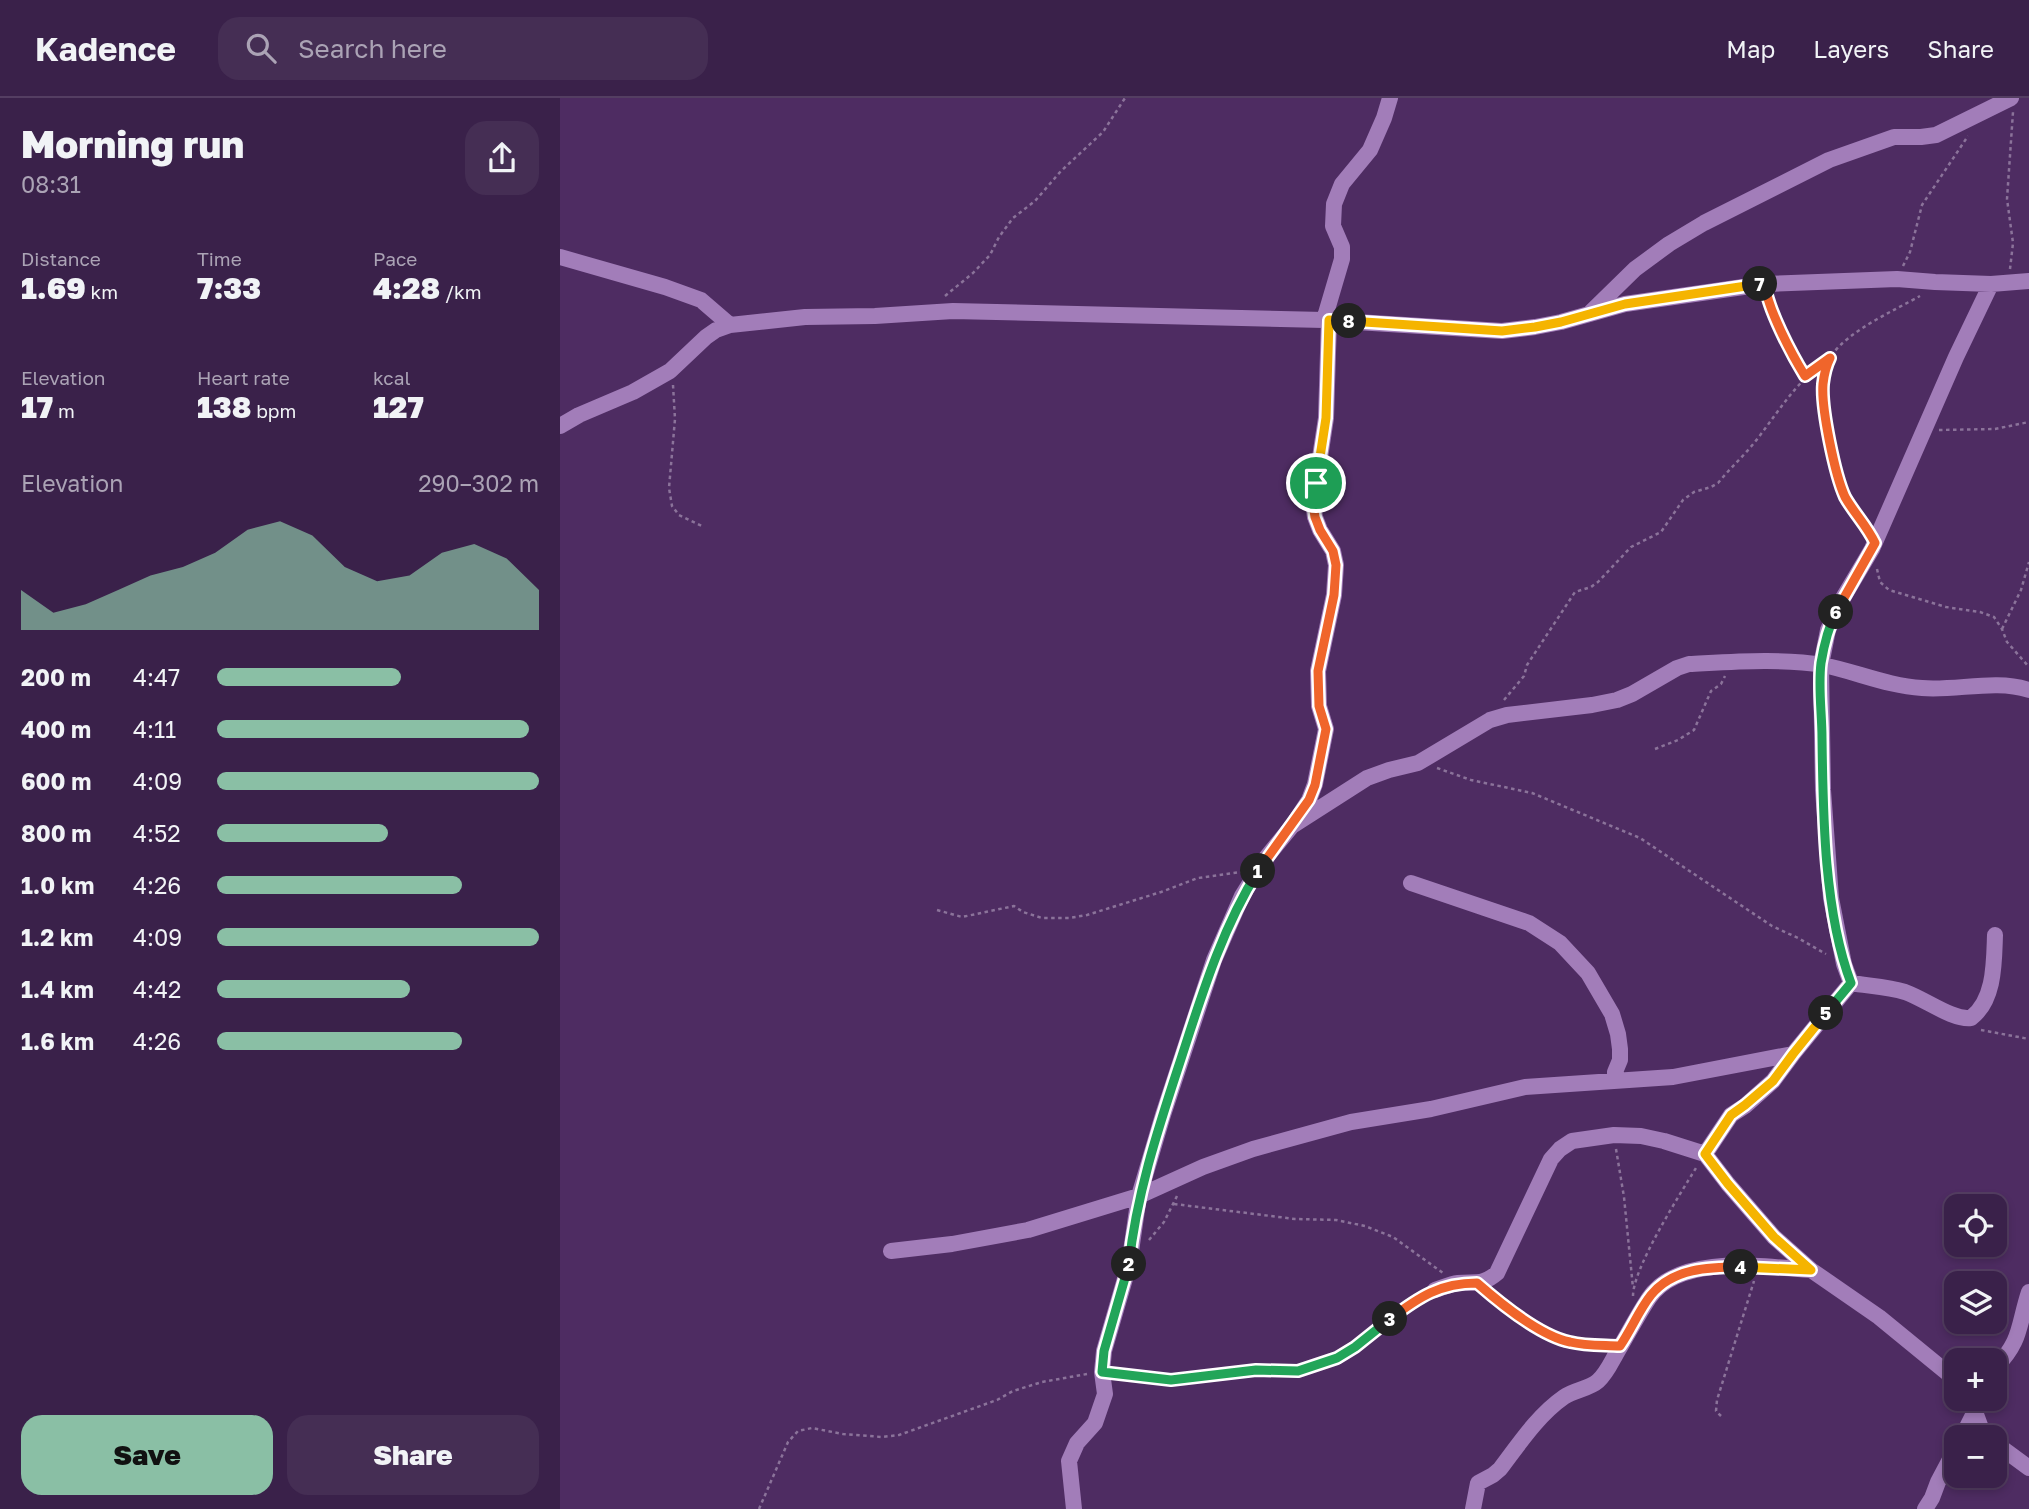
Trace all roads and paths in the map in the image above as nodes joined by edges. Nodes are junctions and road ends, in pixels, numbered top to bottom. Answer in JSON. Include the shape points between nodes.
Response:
{"nodes":[{"id":1,"x":1125,"y":98,"type":"edge"},
{"id":2,"x":1390,"y":98,"type":"edge"},
{"id":3,"x":2012,"y":104,"type":"edge"},
{"id":4,"x":1982,"y":114,"type":"junction"},
{"id":5,"x":560,"y":257,"type":"edge"},
{"id":6,"x":1897,"y":279,"type":"junction"},
{"id":7,"x":2029,"y":281,"type":"edge"},
{"id":8,"x":1935,"y":282,"type":"junction"},
{"id":9,"x":2008,"y":282,"type":"junction"},
{"id":10,"x":1765,"y":284,"type":"junction"},
{"id":11,"x":1991,"y":284,"type":"junction"},
{"id":12,"x":925,"y":312,"type":"junction"},
{"id":13,"x":1589,"y":314,"type":"junction"},
{"id":14,"x":1327,"y":320,"type":"junction"},
{"id":15,"x":730,"y":324,"type":"junction"},
{"id":16,"x":1830,"y":358,"type":"junction"},
{"id":17,"x":670,"y":371,"type":"junction"},
{"id":18,"x":1805,"y":376,"type":"junction"},
{"id":19,"x":2029,"y":422,"type":"edge"},
{"id":20,"x":560,"y":426,"type":"edge"},
{"id":21,"x":1925,"y":429,"type":"junction"},
{"id":22,"x":704,"y":527,"type":"dead end"},
{"id":23,"x":1874,"y":546,"type":"junction"},
{"id":24,"x":2029,"y":562,"type":"edge"},
{"id":25,"x":2002,"y":629,"type":"junction"},
{"id":26,"x":1729,"y":662,"type":"junction"},
{"id":27,"x":1821,"y":665,"type":"junction"},
{"id":28,"x":2029,"y":667,"type":"edge"},
{"id":29,"x":2029,"y":690,"type":"edge"},
{"id":30,"x":1490,"y":720,"type":"junction"},
{"id":31,"x":1655,"y":749,"type":"dead end"},
{"id":32,"x":1418,"y":763,"type":"junction"},
{"id":33,"x":1292,"y":826,"type":"junction"},
{"id":34,"x":1265,"y":859,"type":"junction"},
{"id":35,"x":1411,"y":883,"type":"dead end"},
{"id":36,"x":937,"y":910,"type":"dead end"},
{"id":37,"x":1995,"y":935,"type":"dead end"},
{"id":38,"x":1844,"y":964,"type":"junction"},
{"id":39,"x":1851,"y":983,"type":"junction"},
{"id":40,"x":1957,"y":1017,"type":"junction"},
{"id":41,"x":2029,"y":1039,"type":"edge"},
{"id":42,"x":1793,"y":1054,"type":"junction"},
{"id":43,"x":1615,"y":1081,"type":"junction"},
{"id":44,"x":1614,"y":1135,"type":"junction"},
{"id":45,"x":1705,"y":1154,"type":"junction"},
{"id":46,"x":1185,"y":1177,"type":"junction"},
{"id":47,"x":1139,"y":1196,"type":"junction"},
{"id":48,"x":1174,"y":1204,"type":"junction"},
{"id":49,"x":891,"y":1251,"type":"dead end"},
{"id":50,"x":1129,"y":1265,"type":"junction"},
{"id":51,"x":1758,"y":1266,"type":"junction"},
{"id":52,"x":1811,"y":1270,"type":"junction"},
{"id":53,"x":1457,"y":1283,"type":"junction"},
{"id":54,"x":1477,"y":1283,"type":"junction"},
{"id":55,"x":1633,"y":1288,"type":"junction"},
{"id":56,"x":1435,"y":1290,"type":"joint"},
{"id":57,"x":2029,"y":1292,"type":"edge"},
{"id":58,"x":1633,"y":1299,"type":"dead end"},
{"id":59,"x":1620,"y":1346,"type":"junction"},
{"id":60,"x":2007,"y":1355,"type":"edge"},
{"id":61,"x":1944,"y":1370,"type":"edge"},
{"id":62,"x":1102,"y":1372,"type":"junction"},
{"id":63,"x":1721,"y":1416,"type":"dead end"},
{"id":64,"x":2007,"y":1452,"type":"edge"},
{"id":65,"x":2029,"y":1468,"type":"edge"},
{"id":66,"x":1944,"y":1471,"type":"edge"},
{"id":67,"x":758,"y":1509,"type":"edge"},
{"id":68,"x":1074,"y":1509,"type":"edge"},
{"id":69,"x":1473,"y":1509,"type":"edge"},
{"id":70,"x":1924,"y":1509,"type":"edge"}],
"edges":[{"from":1,"to":12,"type":"path","via":[[1102,132],[1013,218],[990,255]]},
{"from":2,"to":14,"type":"street","via":[[1370,150],[1342,184],[1334,204],[1332,217],[1342,259]]},
{"from":3,"to":4,"type":"street"},
{"from":3,"to":9,"type":"path","via":[[2007,199],[2013,253]]},
{"from":4,"to":6,"type":"path","via":[[1922,205],[1910,252]]},
{"from":4,"to":13,"type":"street","via":[[1936,135],[1894,137],[1829,160],[1704,223],[1635,269]]},
{"from":5,"to":15,"type":"street","via":[[701,300]]},
{"from":6,"to":8,"type":"street"},
{"from":6,"to":10,"type":"street"},
{"from":7,"to":9,"type":"street"},
{"from":8,"to":11,"type":"street"},
{"from":8,"to":16,"type":"path","via":[[1920,296],[1860,331]]},
{"from":9,"to":11,"type":"street"},
{"from":10,"to":13,"type":"street","via":[[1625,304]]},
{"from":10,"to":18,"type":"path"},
{"from":11,"to":21,"type":"street"},
{"from":12,"to":14,"type":"street"},
{"from":12,"to":15,"type":"street"},
{"from":13,"to":14,"type":"street","via":[[1502,331]]},
{"from":14,"to":33,"type":"street","via":[[1326,418],[1313,503],[1336,565],[1318,671],[1319,706],[1326,729],[1315,785]]},
{"from":15,"to":17,"type":"street","via":[[706,337]]},
{"from":16,"to":18,"type":"path"},
{"from":16,"to":23,"type":"path","via":[[1823,393],[1840,484]]},
{"from":17,"to":20,"type":"street"},
{"from":17,"to":22,"type":"path","via":[[675,419],[669,488],[672,506],[679,515]]},
{"from":18,"to":30,"type":"path","via":[[1718,482],[1693,492],[1661,531],[1631,547],[1598,582],[1572,595],[1524,676]]},
{"from":19,"to":21,"type":"path","via":[[1995,429]]},
{"from":21,"to":23,"type":"street"},
{"from":23,"to":25,"type":"path","via":[[1878,578],[1885,588],[1946,607],[1989,614]]},
{"from":23,"to":27,"type":"street","via":[[1840,603],[1828,630]]},
{"from":24,"to":25,"type":"path"},
{"from":25,"to":28,"type":"path"},
{"from":26,"to":27,"type":"street"},
{"from":26,"to":30,"type":"street","via":[[1677,668],[1617,700]]},
{"from":26,"to":31,"type":"path","via":[[1694,730]]},
{"from":27,"to":29,"type":"street","via":[[1906,687]]},
{"from":27,"to":38,"type":"street","via":[[1830,885]]},
{"from":30,"to":32,"type":"street"},
{"from":32,"to":33,"type":"street","via":[[1367,778]]},
{"from":32,"to":38,"type":"path","via":[[1532,793],[1640,838],[1772,926]]},
{"from":33,"to":34,"type":"street"},
{"from":34,"to":36,"type":"path","via":[[1239,873],[1198,878],[1069,918],[1042,918],[1014,906],[962,917]]},
{"from":34,"to":47,"type":"street","via":[[1242,896],[1210,973]]},
{"from":35,"to":43,"type":"street","via":[[1529,923],[1560,943],[1588,973],[1612,1014],[1620,1049]]},
{"from":37,"to":40,"type":"street","via":[[1993,976],[1982,1006],[1971,1018]]},
{"from":38,"to":39,"type":"street"},
{"from":39,"to":40,"type":"street","via":[[1902,991]]},
{"from":39,"to":42,"type":"street"},
{"from":40,"to":41,"type":"path","via":[[1972,1027]]},
{"from":42,"to":43,"type":"street","via":[[1673,1077]]},
{"from":42,"to":45,"type":"street","via":[[1773,1081],[1731,1115]]},
{"from":43,"to":46,"type":"street","via":[[1525,1087],[1351,1122],[1253,1149]]},
{"from":44,"to":45,"type":"street","via":[[1641,1136]]},
{"from":44,"to":54,"type":"street","via":[[1572,1141],[1560,1149],[1497,1273]]},
{"from":44,"to":55,"type":"path"},
{"from":45,"to":52,"type":"street","via":[[1774,1237]]},
{"from":45,"to":55,"type":"path","via":[[1650,1248]]},
{"from":46,"to":47,"type":"street"},
{"from":46,"to":48,"type":"path"},
{"from":47,"to":49,"type":"street","via":[[1028,1230]]},
{"from":47,"to":50,"type":"street"},
{"from":48,"to":50,"type":"path"},
{"from":48,"to":53,"type":"path","via":[[1365,1226],[1393,1237]]},
{"from":50,"to":62,"type":"street"},
{"from":51,"to":52,"type":"street"},
{"from":51,"to":59,"type":"street","via":[[1714,1267],[1677,1276],[1650,1297]]},
{"from":51,"to":63,"type":"path","via":[[1717,1399],[1716,1411]]},
{"from":52,"to":61,"type":"street"},
{"from":53,"to":54,"type":"street"},
{"from":53,"to":56,"type":"street"},
{"from":54,"to":59,"type":"path","via":[[1546,1334],[1570,1342]]},
{"from":55,"to":58,"type":"path"},
{"from":56,"to":62,"type":"path","via":[[1417,1298],[1337,1358],[1298,1371],[1256,1370],[1171,1380]]},
{"from":57,"to":60,"type":"street","via":[[2016,1340]]},
{"from":59,"to":69,"type":"street","via":[[1597,1382],[1558,1402],[1500,1469],[1478,1483]]},
{"from":62,"to":67,"type":"path","via":[[1013,1391],[899,1435],[812,1428],[797,1431]]},
{"from":62,"to":68,"type":"street","via":[[1105,1394],[1100,1412],[1069,1461]]},
{"from":64,"to":65,"type":"street"},
{"from":66,"to":70,"type":"street"}]}
